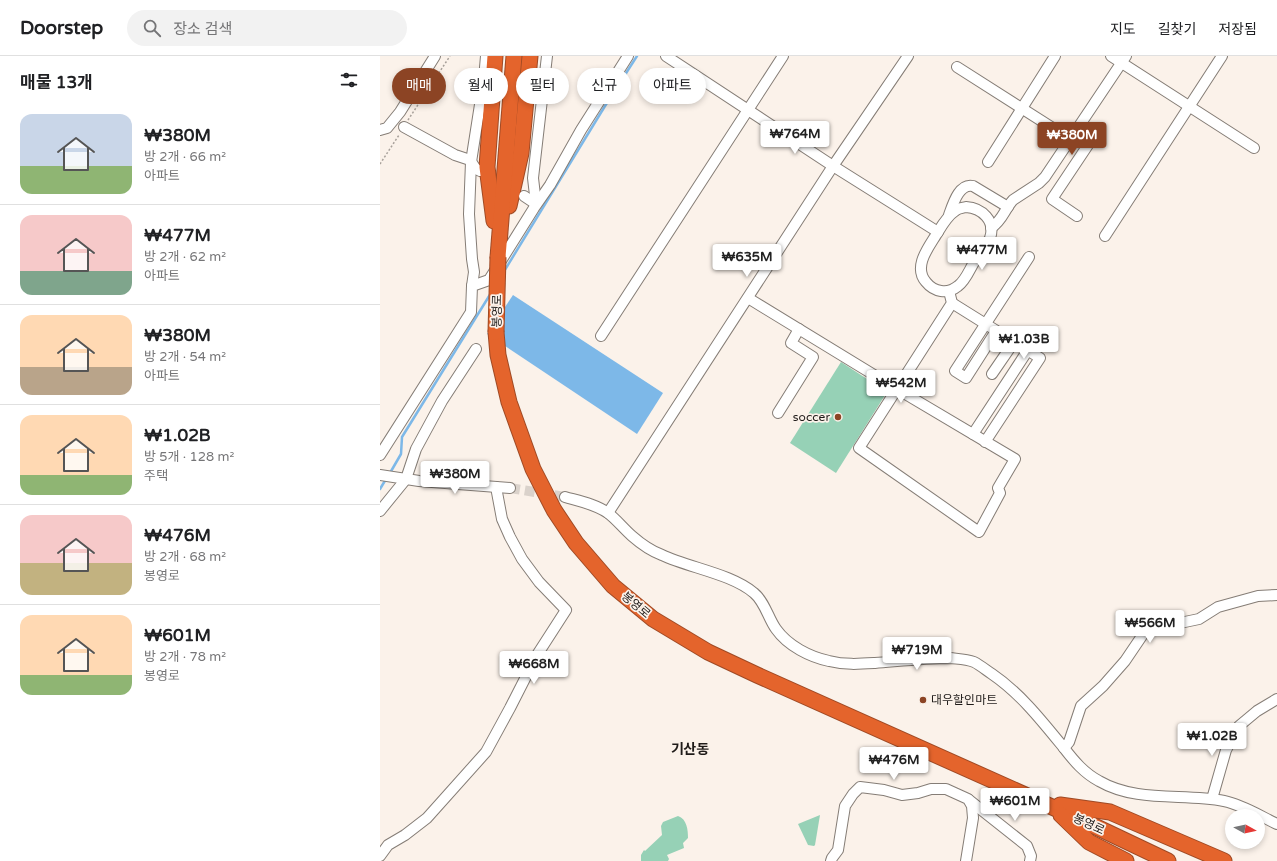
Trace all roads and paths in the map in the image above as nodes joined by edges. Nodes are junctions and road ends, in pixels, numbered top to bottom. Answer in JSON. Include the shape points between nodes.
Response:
{"nodes":[{"id":1,"x":435,"y":56,"type":"edge"},
{"id":2,"x":450,"y":56,"type":"edge"},
{"id":3,"x":486,"y":56,"type":"edge"},
{"id":4,"x":495,"y":56,"type":"edge"},
{"id":5,"x":514,"y":56,"type":"edge"},
{"id":6,"x":530,"y":56,"type":"edge"},
{"id":7,"x":547,"y":56,"type":"edge"},
{"id":8,"x":628,"y":56,"type":"edge"},
{"id":9,"x":666,"y":56,"type":"edge"},
{"id":10,"x":783,"y":56,"type":"edge"},
{"id":11,"x":908,"y":56,"type":"edge"},
{"id":12,"x":1055,"y":56,"type":"edge"},
{"id":13,"x":1111,"y":56,"type":"edge"},
{"id":14,"x":1222,"y":56,"type":"edge"},
{"id":15,"x":1123,"y":59,"type":"edge"},
{"id":16,"x":957,"y":67,"type":"dead end"},
{"id":17,"x":1190,"y":107,"type":"junction"},
{"id":18,"x":1022,"y":108,"type":"junction"},
{"id":19,"x":747,"y":110,"type":"junction"},
{"id":20,"x":404,"y":127,"type":"junction"},
{"id":21,"x":380,"y":130,"type":"edge"},
{"id":22,"x":1073,"y":135,"type":"junction"},
{"id":23,"x":1254,"y":148,"type":"dead end"},
{"id":24,"x":471,"y":162,"type":"junction"},
{"id":25,"x":988,"y":162,"type":"dead end"},
{"id":26,"x":380,"y":164,"type":"edge"},
{"id":27,"x":833,"y":166,"type":"junction"},
{"id":28,"x":480,"y":171,"type":"dead end"},
{"id":29,"x":524,"y":196,"type":"dead end"},
{"id":30,"x":536,"y":204,"type":"junction"},
{"id":31,"x":1008,"y":207,"type":"junction"},
{"id":32,"x":949,"y":216,"type":"junction"},
{"id":33,"x":1077,"y":216,"type":"dead end"},
{"id":34,"x":991,"y":228,"type":"junction"},
{"id":35,"x":938,"y":232,"type":"junction"},
{"id":36,"x":1105,"y":236,"type":"dead end"},
{"id":37,"x":498,"y":255,"type":"junction"},
{"id":38,"x":1029,"y":257,"type":"dead end"},
{"id":39,"x":472,"y":286,"type":"junction"},
{"id":40,"x":949,"y":291,"type":"junction"},
{"id":41,"x":748,"y":298,"type":"junction"},
{"id":42,"x":952,"y":303,"type":"junction"},
{"id":43,"x":985,"y":324,"type":"junction"},
{"id":44,"x":798,"y":329,"type":"junction"},
{"id":45,"x":996,"y":331,"type":"junction"},
{"id":46,"x":601,"y":336,"type":"dead end"},
{"id":47,"x":1014,"y":342,"type":"junction"},
{"id":48,"x":476,"y":349,"type":"dead end"},
{"id":49,"x":1028,"y":350,"type":"junction"},
{"id":50,"x":992,"y":374,"type":"dead end"},
{"id":51,"x":897,"y":389,"type":"junction"},
{"id":52,"x":778,"y":413,"type":"dead end"},
{"id":53,"x":973,"y":434,"type":"junction"},
{"id":54,"x":985,"y":442,"type":"junction"},
{"id":55,"x":380,"y":455,"type":"edge"},
{"id":56,"x":380,"y":475,"type":"edge"},
{"id":57,"x":404,"y":479,"type":"junction"},
{"id":58,"x":496,"y":487,"type":"junction"},
{"id":59,"x":510,"y":488,"type":"tunnel mouth"},
{"id":60,"x":565,"y":497,"type":"tunnel mouth"},
{"id":61,"x":380,"y":511,"type":"edge"},
{"id":62,"x":608,"y":513,"type":"junction"},
{"id":63,"x":1277,"y":595,"type":"edge"},
{"id":64,"x":1277,"y":700,"type":"edge"},
{"id":65,"x":1064,"y":748,"type":"junction"},
{"id":66,"x":968,"y":799,"type":"junction"},
{"id":67,"x":1212,"y":799,"type":"junction"},
{"id":68,"x":1047,"y":805,"type":"junction"},
{"id":69,"x":1277,"y":824,"type":"edge"},
{"id":70,"x":380,"y":856,"type":"edge"},
{"id":71,"x":831,"y":861,"type":"edge"},
{"id":72,"x":966,"y":861,"type":"edge"},
{"id":73,"x":1030,"y":861,"type":"edge"},
{"id":74,"x":1126,"y":861,"type":"edge"},
{"id":75,"x":1168,"y":861,"type":"edge"},
{"id":76,"x":1224,"y":861,"type":"edge"}],
"edges":[{"from":1,"to":21,"type":"street","via":[[400,112],[387,128]]},
{"from":2,"to":20,"type":"path"},
{"from":3,"to":24,"type":"street"},
{"from":4,"to":37,"type":"highway","via":[[487,167]]},
{"from":5,"to":37,"type":"highway","name":"봉영로"},
{"from":6,"to":37,"type":"highway","via":[[521,153]]},
{"from":7,"to":30,"type":"street","via":[[533,178]]},
{"from":8,"to":30,"type":"street"},
{"from":9,"to":19,"type":"street"},
{"from":10,"to":19,"type":"street"},
{"from":11,"to":27,"type":"street"},
{"from":12,"to":18,"type":"street"},
{"from":13,"to":15,"type":"street"},
{"from":14,"to":17,"type":"street"},
{"from":15,"to":17,"type":"street"},
{"from":15,"to":22,"type":"street"},
{"from":16,"to":18,"type":"street"},
{"from":17,"to":23,"type":"street"},
{"from":17,"to":36,"type":"street"},
{"from":18,"to":22,"type":"street"},
{"from":18,"to":25,"type":"street"},
{"from":19,"to":27,"type":"street"},
{"from":19,"to":46,"type":"street"},
{"from":20,"to":24,"type":"street","via":[[455,156]]},
{"from":20,"to":26,"type":"path"},
{"from":22,"to":31,"type":"street","via":[[1045,177],[1017,197]]},
{"from":22,"to":33,"type":"street","via":[[1087,139],[1088,145],[1052,199]]},
{"from":24,"to":28,"type":"street","via":[[476,170]]},
{"from":24,"to":39,"type":"street","via":[[469,214],[474,272]]},
{"from":27,"to":35,"type":"street"},
{"from":27,"to":41,"type":"street"},
{"from":29,"to":30,"type":"street"},
{"from":30,"to":39,"type":"street","via":[[489,280]]},
{"from":31,"to":32,"type":"street","via":[[970,185],[963,189],[954,202]]},
{"from":31,"to":34,"type":"street","via":[[1002,219]]},
{"from":32,"to":34,"type":"street","via":[[960,208],[974,207],[986,215]]},
{"from":32,"to":35,"type":"street"},
{"from":34,"to":40,"type":"street","via":[[989,239],[960,285]]},
{"from":35,"to":40,"type":"street","via":[[923,256],[921,272],[930,287]]},
{"from":37,"to":68,"type":"highway","name":"봉영로","bridge":true,"via":[[496,332],[498,355],[509,402],[533,469],[554,510],[576,543],[613,586],[653,619],[708,652]]},
{"from":38,"to":43,"type":"street"},
{"from":39,"to":55,"type":"street","via":[[471,312]]},
{"from":40,"to":42,"type":"street"},
{"from":41,"to":44,"type":"street"},
{"from":41,"to":62,"type":"street"},
{"from":42,"to":43,"type":"street"},
{"from":42,"to":51,"type":"street"},
{"from":43,"to":45,"type":"street"},
{"from":43,"to":45,"type":"street","via":[[955,371],[966,378]]},
{"from":44,"to":51,"type":"street"},
{"from":44,"to":52,"type":"street","via":[[791,343],[813,357]]},
{"from":45,"to":47,"type":"street"},
{"from":47,"to":49,"type":"street"},
{"from":47,"to":50,"type":"street"},
{"from":48,"to":57,"type":"street","via":[[442,401],[416,449]]},
{"from":49,"to":53,"type":"street"},
{"from":49,"to":54,"type":"street","via":[[1040,358]]},
{"from":51,"to":53,"type":"street"},
{"from":51,"to":54,"type":"street","via":[[859,448],[979,532],[1000,493],[998,488],[1015,459]]},
{"from":53,"to":54,"type":"street"},
{"from":56,"to":57,"type":"street"},
{"from":57,"to":58,"type":"street"},
{"from":57,"to":61,"type":"street"},
{"from":58,"to":59,"type":"street"},
{"from":58,"to":70,"type":"street","via":[[502,518],[522,559],[539,582],[566,610],[537,655],[486,752],[427,818],[388,845]]},
{"from":60,"to":62,"type":"street"},
{"from":62,"to":65,"type":"street","via":[[632,536],[661,555],[732,580],[755,594],[776,629],[788,641],[813,656],[848,664],[950,658],[974,663],[1003,681],[1020,697]]},
{"from":63,"to":65,"type":"street","via":[[1258,596],[1218,607],[1199,619],[1180,623],[1158,622],[1148,627],[1125,661],[1081,706],[1069,742]]},
{"from":64,"to":67,"type":"street","via":[[1257,711],[1239,726],[1226,750]]},
{"from":65,"to":67,"type":"street","via":[[1084,770],[1114,788],[1165,797]]},
{"from":66,"to":71,"type":"street","via":[[946,789],[931,789],[902,795],[860,787],[845,806],[838,850]]},
{"from":66,"to":72,"type":"street","via":[[972,806],[973,818]]},
{"from":66,"to":73,"type":"street","via":[[1027,846]]},
{"from":67,"to":69,"type":"street","via":[[1240,806]]},
{"from":68,"to":74,"type":"highway","via":[[1089,842]]},
{"from":68,"to":75,"type":"highway","name":"봉영로"},
{"from":68,"to":76,"type":"highway","via":[[1110,812]]}]}
